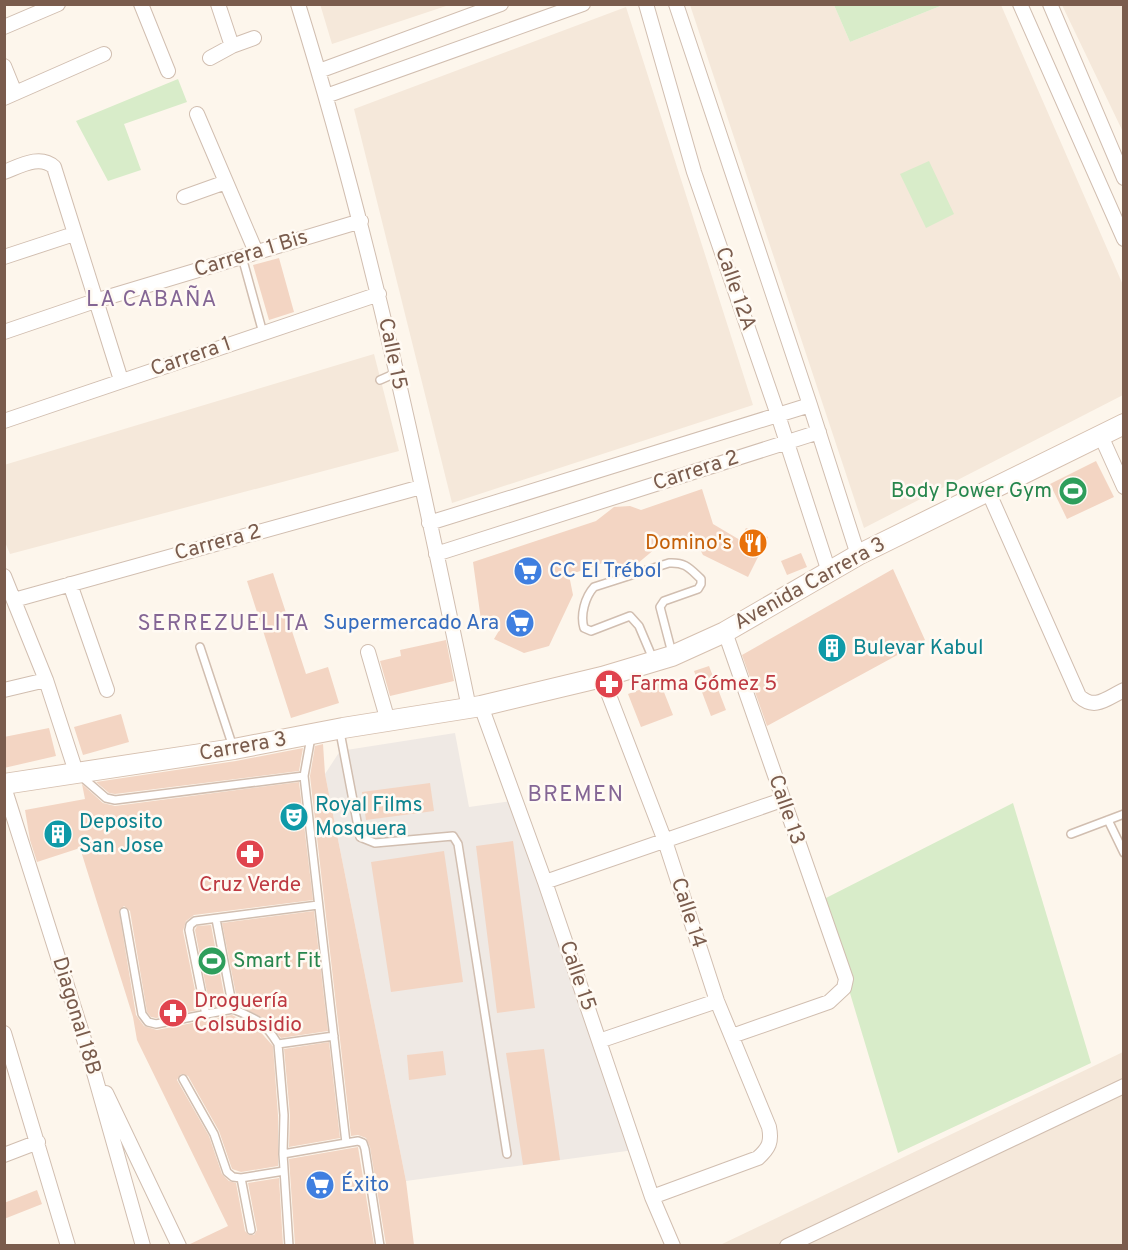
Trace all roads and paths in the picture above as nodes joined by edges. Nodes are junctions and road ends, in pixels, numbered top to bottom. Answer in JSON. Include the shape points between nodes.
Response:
{"nodes":[{"id":1,"x":58,"y":4,"type":"edge"},
{"id":2,"x":141,"y":4,"type":"edge"},
{"id":3,"x":218,"y":4,"type":"edge"},
{"id":4,"x":298,"y":4,"type":"edge"},
{"id":5,"x":501,"y":4,"type":"edge"},
{"id":6,"x":583,"y":4,"type":"edge"},
{"id":7,"x":646,"y":4,"type":"edge"},
{"id":8,"x":676,"y":4,"type":"edge"},
{"id":9,"x":1020,"y":4,"type":"edge"},
{"id":10,"x":1050,"y":4,"type":"edge"},
{"id":11,"x":4,"y":27,"type":"edge"},
{"id":12,"x":254,"y":38,"type":"dead end"},
{"id":13,"x":232,"y":46,"type":"junction"},
{"id":14,"x":104,"y":54,"type":"dead end"},
{"id":15,"x":210,"y":58,"type":"dead end"},
{"id":16,"x":4,"y":66,"type":"edge"},
{"id":17,"x":168,"y":71,"type":"dead end"},
{"id":18,"x":319,"y":71,"type":"junction"},
{"id":19,"x":10,"y":96,"type":"edge"},
{"id":20,"x":326,"y":96,"type":"junction"},
{"id":21,"x":197,"y":114,"type":"dead end"},
{"id":22,"x":4,"y":172,"type":"edge"},
{"id":23,"x":1124,"y":178,"type":"edge"},
{"id":24,"x":226,"y":182,"type":"junction"},
{"id":25,"x":184,"y":197,"type":"dead end"},
{"id":26,"x":360,"y":221,"type":"junction"},
{"id":27,"x":74,"y":234,"type":"junction"},
{"id":28,"x":1124,"y":239,"type":"edge"},
{"id":29,"x":256,"y":252,"type":"junction"},
{"id":30,"x":242,"y":256,"type":"junction"},
{"id":31,"x":4,"y":257,"type":"edge"},
{"id":32,"x":379,"y":294,"type":"junction"},
{"id":33,"x":95,"y":301,"type":"junction"},
{"id":34,"x":4,"y":332,"type":"edge"},
{"id":35,"x":263,"y":333,"type":"junction"},
{"id":36,"x":396,"y":374,"type":"junction"},
{"id":37,"x":121,"y":380,"type":"junction"},
{"id":38,"x":380,"y":380,"type":"dead end"},
{"id":39,"x":810,"y":405,"type":"junction"},
{"id":40,"x":778,"y":415,"type":"junction"},
{"id":41,"x":4,"y":420,"type":"edge"},
{"id":42,"x":1124,"y":424,"type":"edge"},
{"id":43,"x":819,"y":432,"type":"junction"},
{"id":44,"x":1101,"y":436,"type":"junction"},
{"id":45,"x":787,"y":442,"type":"junction"},
{"id":46,"x":421,"y":487,"type":"junction"},
{"id":47,"x":1124,"y":487,"type":"edge"},
{"id":48,"x":988,"y":491,"type":"junction"},
{"id":49,"x":429,"y":523,"type":"junction"},
{"id":50,"x":436,"y":554,"type":"junction"},
{"id":51,"x":858,"y":555,"type":"junction"},
{"id":52,"x":829,"y":572,"type":"junction"},
{"id":53,"x":4,"y":576,"type":"edge"},
{"id":54,"x":70,"y":584,"type":"junction"},
{"id":55,"x":17,"y":606,"type":"junction"},
{"id":56,"x":4,"y":616,"type":"edge"},
{"id":57,"x":725,"y":632,"type":"junction"},
{"id":58,"x":200,"y":647,"type":"dead end"},
{"id":59,"x":368,"y":652,"type":"dead end"},
{"id":60,"x":663,"y":658,"type":"junction"},
{"id":61,"x":602,"y":677,"type":"junction"},
{"id":62,"x":46,"y":680,"type":"junction"},
{"id":63,"x":4,"y":690,"type":"edge"},
{"id":64,"x":107,"y":690,"type":"dead end"},
{"id":65,"x":1124,"y":690,"type":"edge"},
{"id":66,"x":475,"y":707,"type":"junction"},
{"id":67,"x":388,"y":721,"type":"junction"},
{"id":68,"x":339,"y":729,"type":"junction"},
{"id":69,"x":312,"y":735,"type":"junction"},
{"id":70,"x":234,"y":749,"type":"junction"},
{"id":71,"x":76,"y":772,"type":"junction"},
{"id":72,"x":304,"y":776,"type":"junction"},
{"id":73,"x":4,"y":785,"type":"edge"},
{"id":74,"x":782,"y":800,"type":"junction"},
{"id":75,"x":1124,"y":813,"type":"edge"},
{"id":76,"x":1108,"y":819,"type":"junction"},
{"id":77,"x":1071,"y":834,"type":"dead end"},
{"id":78,"x":665,"y":842,"type":"junction"},
{"id":79,"x":1124,"y":853,"type":"edge"},
{"id":80,"x":545,"y":882,"type":"junction"},
{"id":81,"x":318,"y":904,"type":"junction"},
{"id":82,"x":124,"y":912,"type":"dead end"},
{"id":83,"x":216,"y":919,"type":"junction"},
{"id":84,"x":717,"y":1001,"type":"junction"},
{"id":85,"x":233,"y":1009,"type":"junction"},
{"id":86,"x":206,"y":1015,"type":"junction"},
{"id":87,"x":4,"y":1033,"type":"edge"},
{"id":88,"x":334,"y":1036,"type":"junction"},
{"id":89,"x":732,"y":1036,"type":"junction"},
{"id":90,"x":599,"y":1041,"type":"junction"},
{"id":91,"x":278,"y":1044,"type":"junction"},
{"id":92,"x":88,"y":1055,"type":"junction"},
{"id":93,"x":11,"y":1074,"type":"edge"},
{"id":94,"x":183,"y":1079,"type":"dead end"},
{"id":95,"x":1124,"y":1086,"type":"edge"},
{"id":96,"x":38,"y":1142,"type":"junction"},
{"id":97,"x":346,"y":1143,"type":"junction"},
{"id":98,"x":283,"y":1154,"type":"junction"},
{"id":99,"x":507,"y":1154,"type":"dead end"},
{"id":100,"x":4,"y":1155,"type":"edge"},
{"id":101,"x":284,"y":1171,"type":"junction"},
{"id":102,"x":241,"y":1178,"type":"junction"},
{"id":103,"x":652,"y":1197,"type":"junction"},
{"id":104,"x":251,"y":1230,"type":"dead end"},
{"id":105,"x":68,"y":1245,"type":"edge"},
{"id":106,"x":143,"y":1245,"type":"edge"},
{"id":107,"x":179,"y":1245,"type":"edge"},
{"id":108,"x":289,"y":1245,"type":"edge"},
{"id":109,"x":380,"y":1245,"type":"edge"},
{"id":110,"x":673,"y":1245,"type":"edge"},
{"id":111,"x":787,"y":1245,"type":"edge"}],
"edges":[{"from":1,"to":11,"type":"street"},
{"from":2,"to":17,"type":"street"},
{"from":3,"to":13,"type":"street"},
{"from":4,"to":18,"type":"street","name":"Calle 15"},
{"from":5,"to":18,"type":"street"},
{"from":6,"to":20,"type":"street"},
{"from":7,"to":40,"type":"street","name":"Calle 12A","via":[[694,172]]},
{"from":8,"to":39,"type":"street","name":"Calle 12A"},
{"from":9,"to":28,"type":"street"},
{"from":10,"to":23,"type":"street"},
{"from":12,"to":13,"type":"street"},
{"from":13,"to":15,"type":"street"},
{"from":14,"to":19,"type":"street"},
{"from":16,"to":19,"type":"street"},
{"from":18,"to":20,"type":"street","name":"Calle 15"},
{"from":20,"to":26,"type":"street","name":"Calle 15"},
{"from":21,"to":24,"type":"street"},
{"from":22,"to":27,"type":"street","via":[[33,162],[48,162],[54,167]]},
{"from":24,"to":25,"type":"street"},
{"from":24,"to":29,"type":"street"},
{"from":26,"to":29,"type":"street","name":"Carrera 1 Bis"},
{"from":26,"to":32,"type":"street","name":"Calle 15"},
{"from":27,"to":31,"type":"street"},
{"from":27,"to":33,"type":"street"},
{"from":29,"to":30,"type":"street","name":"Carrera 1 Bis"},
{"from":30,"to":33,"type":"street","name":"Carrera 1 Bis"},
{"from":30,"to":35,"type":"lane"},
{"from":32,"to":35,"type":"street","name":"Carrera 1"},
{"from":32,"to":36,"type":"street","name":"Calle 15"},
{"from":33,"to":34,"type":"street","name":"Carrera 1 Bis"},
{"from":33,"to":37,"type":"street"},
{"from":35,"to":37,"type":"street","name":"Carrera 1"},
{"from":36,"to":38,"type":"lane"},
{"from":36,"to":46,"type":"street","name":"Calle 15"},
{"from":37,"to":41,"type":"street","name":"Carrera 1"},
{"from":39,"to":40,"type":"street","name":"Carrera 2"},
{"from":39,"to":43,"type":"street","name":"Calle 12A"},
{"from":40,"to":45,"type":"street","name":"Calle 12A"},
{"from":40,"to":49,"type":"street","name":"Carrera 2","via":[[598,465]]},
{"from":42,"to":44,"type":"main road","name":"Avenida Carrera 3"},
{"from":43,"to":45,"type":"street","name":"Carrera 2"},
{"from":43,"to":51,"type":"street","name":"Calle 12A"},
{"from":44,"to":47,"type":"street"},
{"from":44,"to":48,"type":"main road","name":"Avenida Carrera 3"},
{"from":45,"to":50,"type":"street","name":"Carrera 2"},
{"from":45,"to":52,"type":"street","name":"Calle 12A"},
{"from":46,"to":49,"type":"street","name":"Calle 15"},
{"from":46,"to":54,"type":"street","name":"Carrera 2"},
{"from":48,"to":51,"type":"main road","name":"Avenida Carrera 3"},
{"from":48,"to":65,"type":"street","via":[[1079,696],[1096,704]]},
{"from":49,"to":50,"type":"street","name":"Calle 15"},
{"from":50,"to":66,"type":"street","name":"Calle 15"},
{"from":51,"to":52,"type":"main road","name":"Avenida Carrera 3"},
{"from":52,"to":57,"type":"main road","name":"Avenida Carrera 3"},
{"from":53,"to":55,"type":"street"},
{"from":54,"to":55,"type":"street","name":"Carrera 2"},
{"from":54,"to":64,"type":"street"},
{"from":55,"to":56,"type":"street","name":"Carrera 2"},
{"from":55,"to":62,"type":"street"},
{"from":57,"to":60,"type":"main road","name":"Avenida Carrera 3"},
{"from":57,"to":74,"type":"street","name":"Calle 13"},
{"from":58,"to":70,"type":"lane"},
{"from":59,"to":67,"type":"street"},
{"from":60,"to":60,"type":"lane","via":[[660,607],[664,601],[699,589],[701,579],[680,562],[594,587],[587,595],[584,628],[591,631],[630,616]]},
{"from":60,"to":61,"type":"main road","name":"Avenida Carrera 3"},
{"from":61,"to":66,"type":"main road","name":"Avenida Carrera 3"},
{"from":61,"to":78,"type":"street","name":"Calle 14"},
{"from":62,"to":63,"type":"street"},
{"from":62,"to":71,"type":"street"},
{"from":66,"to":67,"type":"main road","name":"Carrera 3"},
{"from":66,"to":80,"type":"street","name":"Calle 15"},
{"from":67,"to":68,"type":"main road","name":"Carrera 3"},
{"from":68,"to":69,"type":"main road","name":"Carrera 3"},
{"from":68,"to":99,"type":"lane","via":[[360,837],[375,843],[453,836],[458,844]]},
{"from":69,"to":70,"type":"main road","name":"Carrera 3"},
{"from":69,"to":72,"type":"lane"},
{"from":70,"to":71,"type":"main road","name":"Carrera 3"},
{"from":71,"to":72,"type":"lane","via":[[106,798],[115,800]]},
{"from":71,"to":73,"type":"main road","name":"Carrera 3"},
{"from":72,"to":81,"type":"lane"},
{"from":73,"to":92,"type":"street","name":"Diagonal 18B"},
{"from":74,"to":78,"type":"street"},
{"from":74,"to":89,"type":"street","name":"Calle 13","via":[[846,979],[844,988],[829,1002]]},
{"from":75,"to":76,"type":"lane"},
{"from":76,"to":77,"type":"lane"},
{"from":76,"to":79,"type":"lane"},
{"from":78,"to":80,"type":"street"},
{"from":78,"to":84,"type":"street","name":"Calle 14"},
{"from":80,"to":90,"type":"street","name":"Calle 15"},
{"from":81,"to":83,"type":"lane"},
{"from":81,"to":88,"type":"lane"},
{"from":82,"to":86,"type":"lane","via":[[142,1014],[148,1022]]},
{"from":83,"to":85,"type":"lane"},
{"from":83,"to":86,"type":"lane","via":[[195,921],[189,930]]},
{"from":84,"to":89,"type":"street","name":"Calle 14"},
{"from":84,"to":90,"type":"street"},
{"from":85,"to":86,"type":"lane"},
{"from":85,"to":91,"type":"lane","via":[[260,1021]]},
{"from":87,"to":93,"type":"street"},
{"from":88,"to":91,"type":"lane"},
{"from":88,"to":97,"type":"lane"},
{"from":89,"to":103,"type":"street","name":"Calle 14","via":[[769,1127],[768,1149],[759,1158]]},
{"from":90,"to":103,"type":"street","name":"Calle 15"},
{"from":91,"to":98,"type":"lane"},
{"from":92,"to":106,"type":"street","name":"Diagonal 18B"},
{"from":92,"to":107,"type":"street"},
{"from":93,"to":96,"type":"street"},
{"from":94,"to":102,"type":"lane","via":[[214,1134],[227,1172]]},
{"from":95,"to":111,"type":"street"},
{"from":96,"to":100,"type":"street"},
{"from":96,"to":105,"type":"street"},
{"from":97,"to":98,"type":"lane"},
{"from":97,"to":109,"type":"lane","via":[[363,1143]]},
{"from":98,"to":101,"type":"lane"},
{"from":101,"to":102,"type":"lane"},
{"from":101,"to":108,"type":"lane"},
{"from":102,"to":104,"type":"lane"},
{"from":103,"to":110,"type":"street","name":"Calle 15"}]}
